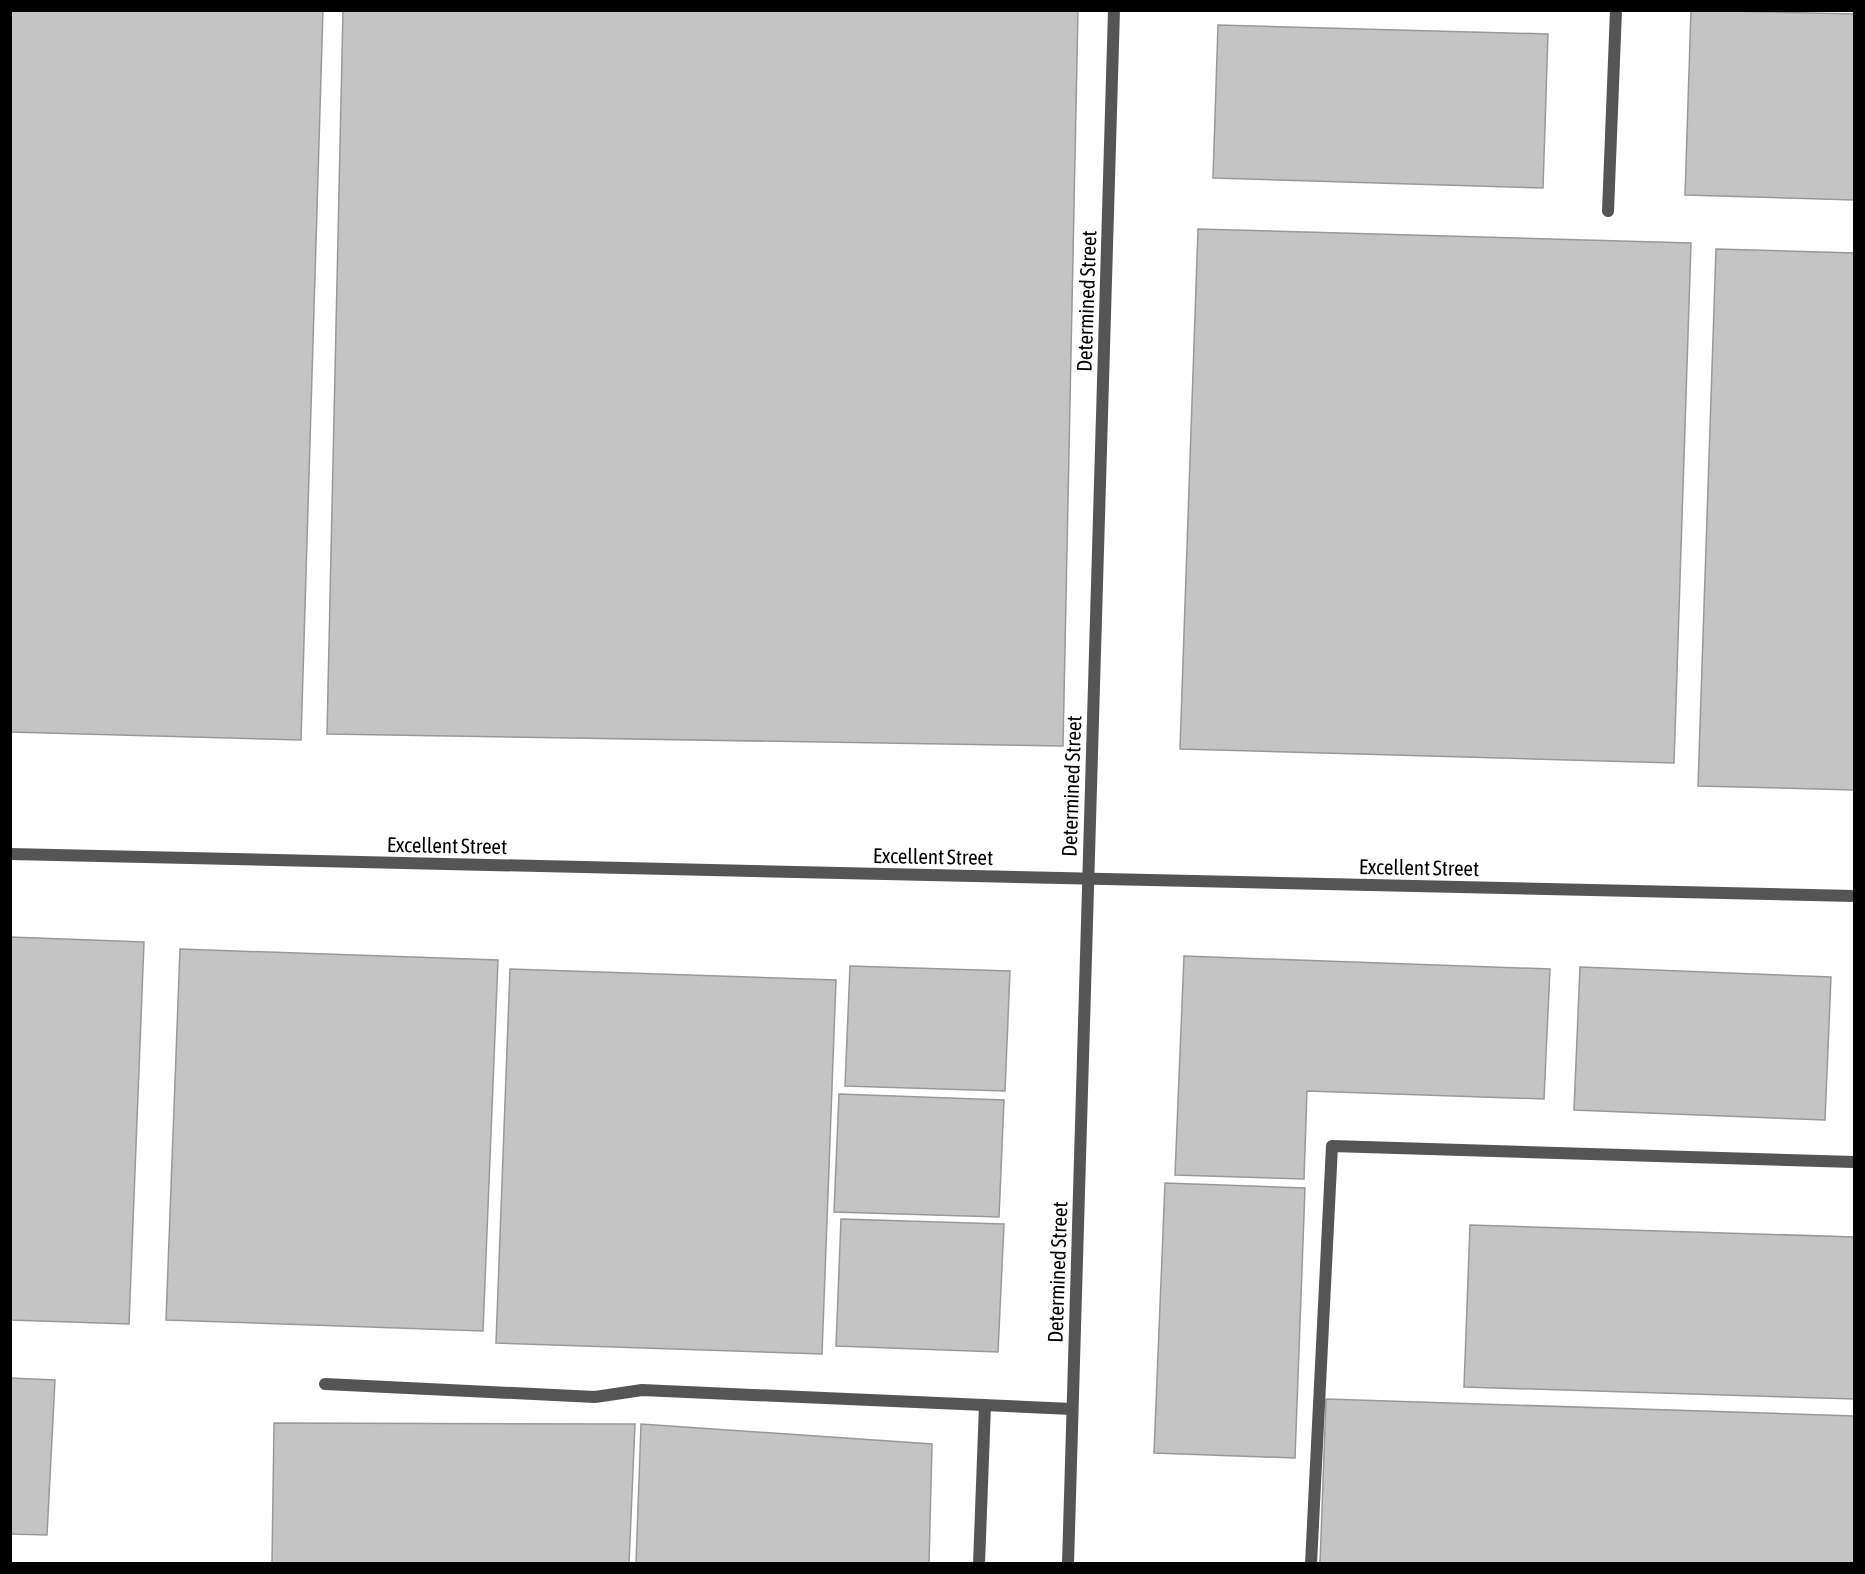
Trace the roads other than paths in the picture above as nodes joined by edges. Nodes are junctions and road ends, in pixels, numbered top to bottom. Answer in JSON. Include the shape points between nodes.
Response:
{"nodes":[{"id":1,"x":1114,"y":10,"type":"edge"},
{"id":2,"x":1616,"y":10,"type":"edge"},
{"id":3,"x":1608,"y":211,"type":"dead end"},
{"id":4,"x":10,"y":854,"type":"edge"},
{"id":5,"x":1088,"y":880,"type":"junction"},
{"id":6,"x":1854,"y":896,"type":"edge"},
{"id":7,"x":1854,"y":1162,"type":"edge"},
{"id":8,"x":325,"y":1384,"type":"dead end"},
{"id":9,"x":985,"y":1405,"type":"junction"},
{"id":10,"x":1072,"y":1409,"type":"junction"},
{"id":11,"x":979,"y":1563,"type":"edge"},
{"id":12,"x":1068,"y":1563,"type":"edge"},
{"id":13,"x":1311,"y":1563,"type":"edge"}],
"edges":[{"from":1,"to":5,"type":"street","name":"Determined Street"},
{"from":2,"to":3,"type":"street"},
{"from":4,"to":5,"type":"street","name":"Excellent Street"},
{"from":5,"to":6,"type":"street","name":"Excellent Street"},
{"from":5,"to":10,"type":"street","name":"Determined Street"},
{"from":7,"to":13,"type":"street","via":[[1332,1146]]},
{"from":8,"to":9,"type":"street","via":[[595,1397],[642,1390]]},
{"from":9,"to":10,"type":"street"},
{"from":9,"to":11,"type":"street"},
{"from":10,"to":12,"type":"street","name":"Determined Street"}]}
